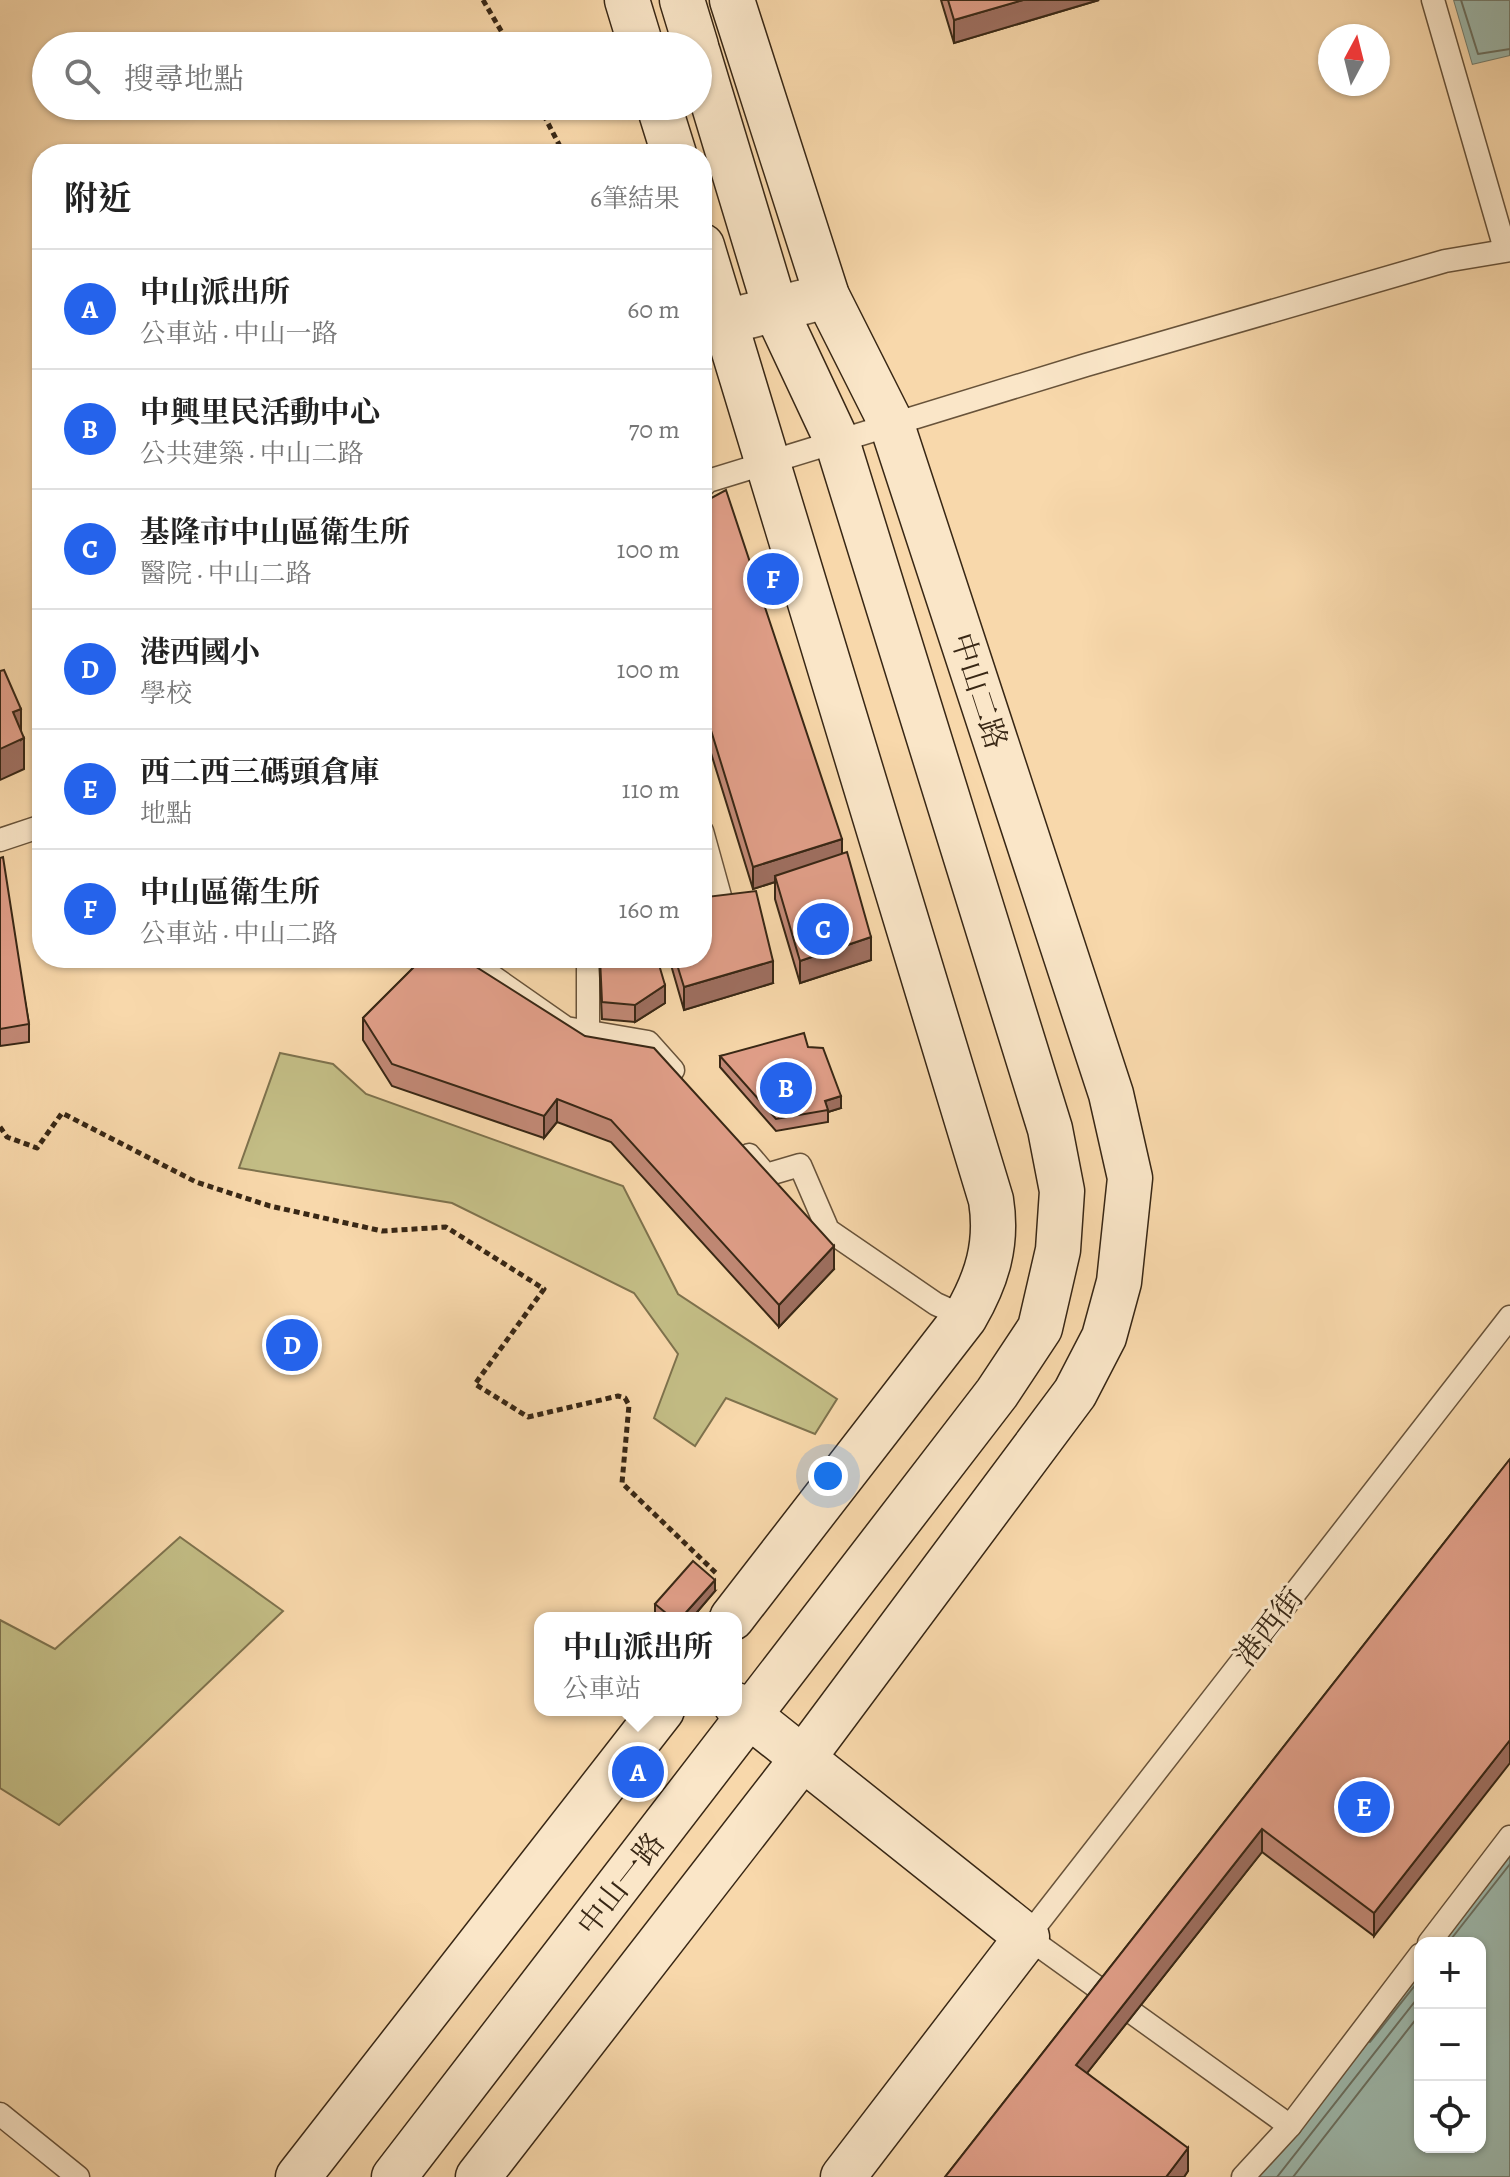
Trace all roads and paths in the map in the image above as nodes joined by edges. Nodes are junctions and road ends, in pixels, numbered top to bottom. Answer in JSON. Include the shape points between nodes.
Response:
{"nodes":[{"id":1,"x":483,"y":0,"type":"edge"},
{"id":2,"x":627,"y":0,"type":"edge"},
{"id":3,"x":682,"y":0,"type":"edge"},
{"id":4,"x":732,"y":0,"type":"edge"},
{"id":5,"x":1433,"y":0,"type":"edge"},
{"id":6,"x":502,"y":32,"type":"edge"},
{"id":7,"x":637,"y":32,"type":"edge"},
{"id":8,"x":692,"y":32,"type":"edge"},
{"id":9,"x":712,"y":99,"type":"edge"},
{"id":10,"x":546,"y":120,"type":"edge"},
{"id":11,"x":663,"y":120,"type":"edge"},
{"id":12,"x":559,"y":144,"type":"edge"},
{"id":13,"x":671,"y":144,"type":"edge"},
{"id":14,"x":1508,"y":249,"type":"edge"},
{"id":15,"x":827,"y":296,"type":"junction"},
{"id":16,"x":776,"y":311,"type":"junction"},
{"id":17,"x":713,"y":325,"type":"edge"},
{"id":18,"x":892,"y":425,"type":"junction"},
{"id":19,"x":837,"y":441,"type":"junction"},
{"id":20,"x":768,"y":462,"type":"junction"},
{"id":21,"x":712,"y":480,"type":"edge"},
{"id":22,"x":32,"y":829,"type":"edge"},
{"id":23,"x":0,"y":840,"type":"edge"},
{"id":24,"x":712,"y":867,"type":"edge"},
{"id":25,"x":723,"y":907,"type":"edge"},
{"id":26,"x":480,"y":968,"type":"edge"},
{"id":27,"x":588,"y":968,"type":"edge"},
{"id":28,"x":588,"y":1032,"type":"junction"},
{"id":29,"x":687,"y":1086,"type":"edge"},
{"id":30,"x":0,"y":1127,"type":"edge"},
{"id":31,"x":736,"y":1141,"type":"edge"},
{"id":32,"x":965,"y":1317,"type":"junction"},
{"id":33,"x":1510,"y":1317,"type":"edge"},
{"id":34,"x":1021,"y":1361,"type":"joint"},
{"id":35,"x":738,"y":1609,"type":"edge"},
{"id":36,"x":743,"y":1711,"type":"edge"},
{"id":37,"x":657,"y":1716,"type":"edge"},
{"id":38,"x":739,"y":1716,"type":"edge"},
{"id":39,"x":803,"y":1758,"type":"junction"},
{"id":40,"x":1510,"y":1837,"type":"edge"},
{"id":41,"x":1027,"y":1937,"type":"junction"},
{"id":42,"x":1434,"y":1937,"type":"edge"},
{"id":43,"x":1414,"y":1963,"type":"edge"},
{"id":44,"x":0,"y":2114,"type":"edge"},
{"id":45,"x":1290,"y":2126,"type":"junction"},
{"id":46,"x":78,"y":2177,"type":"edge"},
{"id":47,"x":298,"y":2177,"type":"edge"},
{"id":48,"x":394,"y":2177,"type":"edge"},
{"id":49,"x":478,"y":2177,"type":"edge"},
{"id":50,"x":843,"y":2177,"type":"edge"},
{"id":51,"x":1243,"y":2177,"type":"edge"}],
"edges":[{"from":1,"to":6,"type":"path"},
{"from":2,"to":7,"type":"street"},
{"from":3,"to":8,"type":"street"},
{"from":4,"to":15,"type":"street","name":"中山二路"},
{"from":5,"to":14,"type":"lane"},
{"from":9,"to":16,"type":"street","name":"中山二路"},
{"from":10,"to":12,"type":"path"},
{"from":11,"to":13,"type":"street"},
{"from":14,"to":18,"type":"lane","via":[[1415,269]]},
{"from":15,"to":16,"type":"street"},
{"from":15,"to":18,"type":"street","name":"中山二路"},
{"from":16,"to":17,"type":"street"},
{"from":16,"to":19,"type":"street","name":"中山二路"},
{"from":17,"to":20,"type":"street"},
{"from":18,"to":19,"type":"lane"},
{"from":18,"to":39,"type":"street","name":"中山二路","via":[[1111,1094],[1130,1178],[1119,1282],[1104,1337],[1075,1393]]},
{"from":19,"to":20,"type":"lane"},
{"from":19,"to":34,"type":"street","name":"中山二路","via":[[1050,1129],[1062,1191],[1058,1250],[1040,1328]]},
{"from":20,"to":21,"type":"lane"},
{"from":20,"to":32,"type":"street","via":[[991,1200],[994,1239],[989,1265]]},
{"from":22,"to":23,"type":"lane"},
{"from":24,"to":25,"type":"lane"},
{"from":26,"to":28,"type":"lane","via":[[566,1028]]},
{"from":27,"to":28,"type":"lane"},
{"from":28,"to":29,"type":"lane","via":[[648,1042]]},
{"from":30,"to":35,"type":"path","via":[[7,1137],[37,1148],[62,1113],[196,1182],[270,1206],[382,1231],[446,1227],[532,1281],[544,1289],[475,1384],[528,1417],[625,1398],[629,1405],[622,1483]]},
{"from":31,"to":32,"type":"lane","via":[[766,1175],[800,1165],[828,1230],[936,1304]]},
{"from":32,"to":35,"type":"street"},
{"from":33,"to":41,"type":"lane","name":"港西街"},
{"from":34,"to":36,"type":"street","name":"中山一路"},
{"from":36,"to":39,"type":"street"},
{"from":37,"to":47,"type":"street"},
{"from":38,"to":48,"type":"street","name":"中山一路"},
{"from":39,"to":41,"type":"street"},
{"from":39,"to":49,"type":"street"},
{"from":40,"to":42,"type":"lane"},
{"from":41,"to":45,"type":"lane"},
{"from":41,"to":50,"type":"street","name":"港西街"},
{"from":43,"to":45,"type":"lane"},
{"from":44,"to":46,"type":"lane"},
{"from":45,"to":51,"type":"lane"}]}
